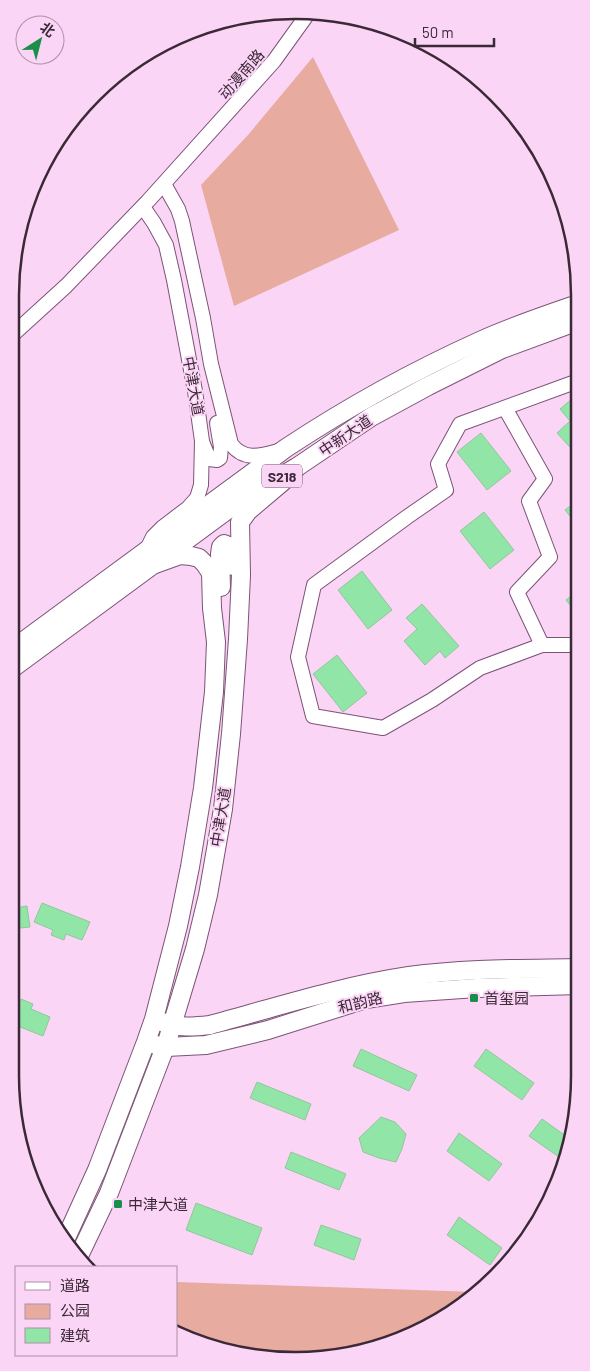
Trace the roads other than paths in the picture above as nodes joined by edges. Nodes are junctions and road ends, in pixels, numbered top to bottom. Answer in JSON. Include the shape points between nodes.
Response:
{"nodes":[{"id":1,"x":304,"y":19,"type":"edge"},
{"id":2,"x":164,"y":184,"type":"junction"},
{"id":3,"x":143,"y":207,"type":"junction"},
{"id":4,"x":571,"y":307,"type":"edge"},
{"id":5,"x":571,"y":324,"type":"edge"},
{"id":6,"x":19,"y":329,"type":"edge"},
{"id":7,"x":211,"y":364,"type":"junction"},
{"id":8,"x":571,"y":384,"type":"edge"},
{"id":9,"x":505,"y":408,"type":"junction"},
{"id":10,"x":202,"y":441,"type":"junction"},
{"id":11,"x":286,"y":448,"type":"junction"},
{"id":12,"x":297,"y":467,"type":"junction"},
{"id":13,"x":150,"y":557,"type":"junction"},
{"id":14,"x":238,"y":639,"type":"junction"},
{"id":15,"x":216,"y":642,"type":"junction"},
{"id":16,"x":19,"y":645,"type":"edge"},
{"id":17,"x":542,"y":645,"type":"junction"},
{"id":18,"x":571,"y":645,"type":"edge"},
{"id":19,"x":19,"y":663,"type":"edge"},
{"id":20,"x":571,"y":968,"type":"edge"},
{"id":21,"x":571,"y":985,"type":"edge"},
{"id":22,"x":154,"y":1019,"type":"junction"},
{"id":23,"x":173,"y":1025,"type":"junction"},
{"id":24,"x":210,"y":1025,"type":"junction"},
{"id":25,"x":160,"y":1044,"type":"junction"},
{"id":26,"x":206,"y":1045,"type":"junction"},
{"id":27,"x":154,"y":1079,"type":"junction"},
{"id":28,"x":68,"y":1233,"type":"edge"},
{"id":29,"x":81,"y":1251,"type":"edge"}],
"edges":[{"from":1,"to":2,"type":"street","name":"动漫南路","via":[[274,62]]},
{"from":2,"to":3,"type":"street","name":"动漫南路"},
{"from":2,"to":7,"type":"street","name":"中津大道","via":[[182,221]]},
{"from":3,"to":6,"type":"street","name":"动漫南路"},
{"from":3,"to":10,"type":"street","name":"中津大道","via":[[166,245],[187,343]]},
{"from":4,"to":11,"type":"main road","name":"中新大道","number":"S218","via":[[484,339],[436,362],[334,417]]},
{"from":5,"to":12,"type":"main road","name":"中新大道","number":"S218","via":[[502,349],[428,386],[371,417]]},
{"from":7,"to":10,"type":"street","via":[[220,458],[209,458]]},
{"from":7,"to":11,"type":"street","name":"中津大道","via":[[228,436],[235,450],[263,456]]},
{"from":8,"to":9,"type":"street"},
{"from":9,"to":17,"type":"street","via":[[545,479],[529,501],[550,557],[517,592]]},
{"from":9,"to":17,"type":"street","via":[[460,424],[438,464],[446,490],[314,585],[298,657],[313,716],[383,728],[480,668]]},
{"from":10,"to":13,"type":"street","name":"中津大道","via":[[201,485],[196,498],[153,537]]},
{"from":11,"to":13,"type":"main road","name":"中新大道","number":"S218","via":[[190,519]]},
{"from":12,"to":13,"type":"main road","name":"中新大道","number":"S218"},
{"from":12,"to":14,"type":"main road","name":"中津大道","via":[[240,522]]},
{"from":13,"to":15,"type":"main road","name":"中津大道","via":[[180,555],[199,558],[205,564],[211,573]]},
{"from":13,"to":16,"type":"main road","name":"中新大道","number":"S218"},
{"from":13,"to":19,"type":"main road","name":"中新大道","number":"S218"},
{"from":14,"to":15,"type":"main road","via":[[232,553],[224,544],[220,554],[221,599]]},
{"from":14,"to":23,"type":"main road","name":"中津大道","via":[[231,734],[208,895]]},
{"from":15,"to":22,"type":"main road","name":"中津大道","via":[[214,692],[197,828],[178,926]]},
{"from":17,"to":18,"type":"street"},
{"from":20,"to":24,"type":"main road","name":"和韵路","via":[[411,976],[356,985]]},
{"from":21,"to":26,"type":"main road","name":"和韵路","via":[[477,988],[366,999],[268,1030]]},
{"from":22,"to":23,"type":"main road","name":"和韵路"},
{"from":22,"to":25,"type":"main road","name":"中津大道"},
{"from":23,"to":24,"type":"main road","name":"和韵路"},
{"from":23,"to":25,"type":"main road","name":"中津大道"},
{"from":24,"to":25,"type":"main road"},
{"from":25,"to":26,"type":"main road","name":"和韵路"},
{"from":25,"to":27,"type":"main road","name":"中津大道"},
{"from":25,"to":28,"type":"main road","name":"中津大道","via":[[133,1076],[97,1170]]},
{"from":26,"to":27,"type":"main road","via":[[174,1056],[160,1068]]},
{"from":27,"to":29,"type":"main road","name":"中津大道","via":[[109,1194]]}]}
